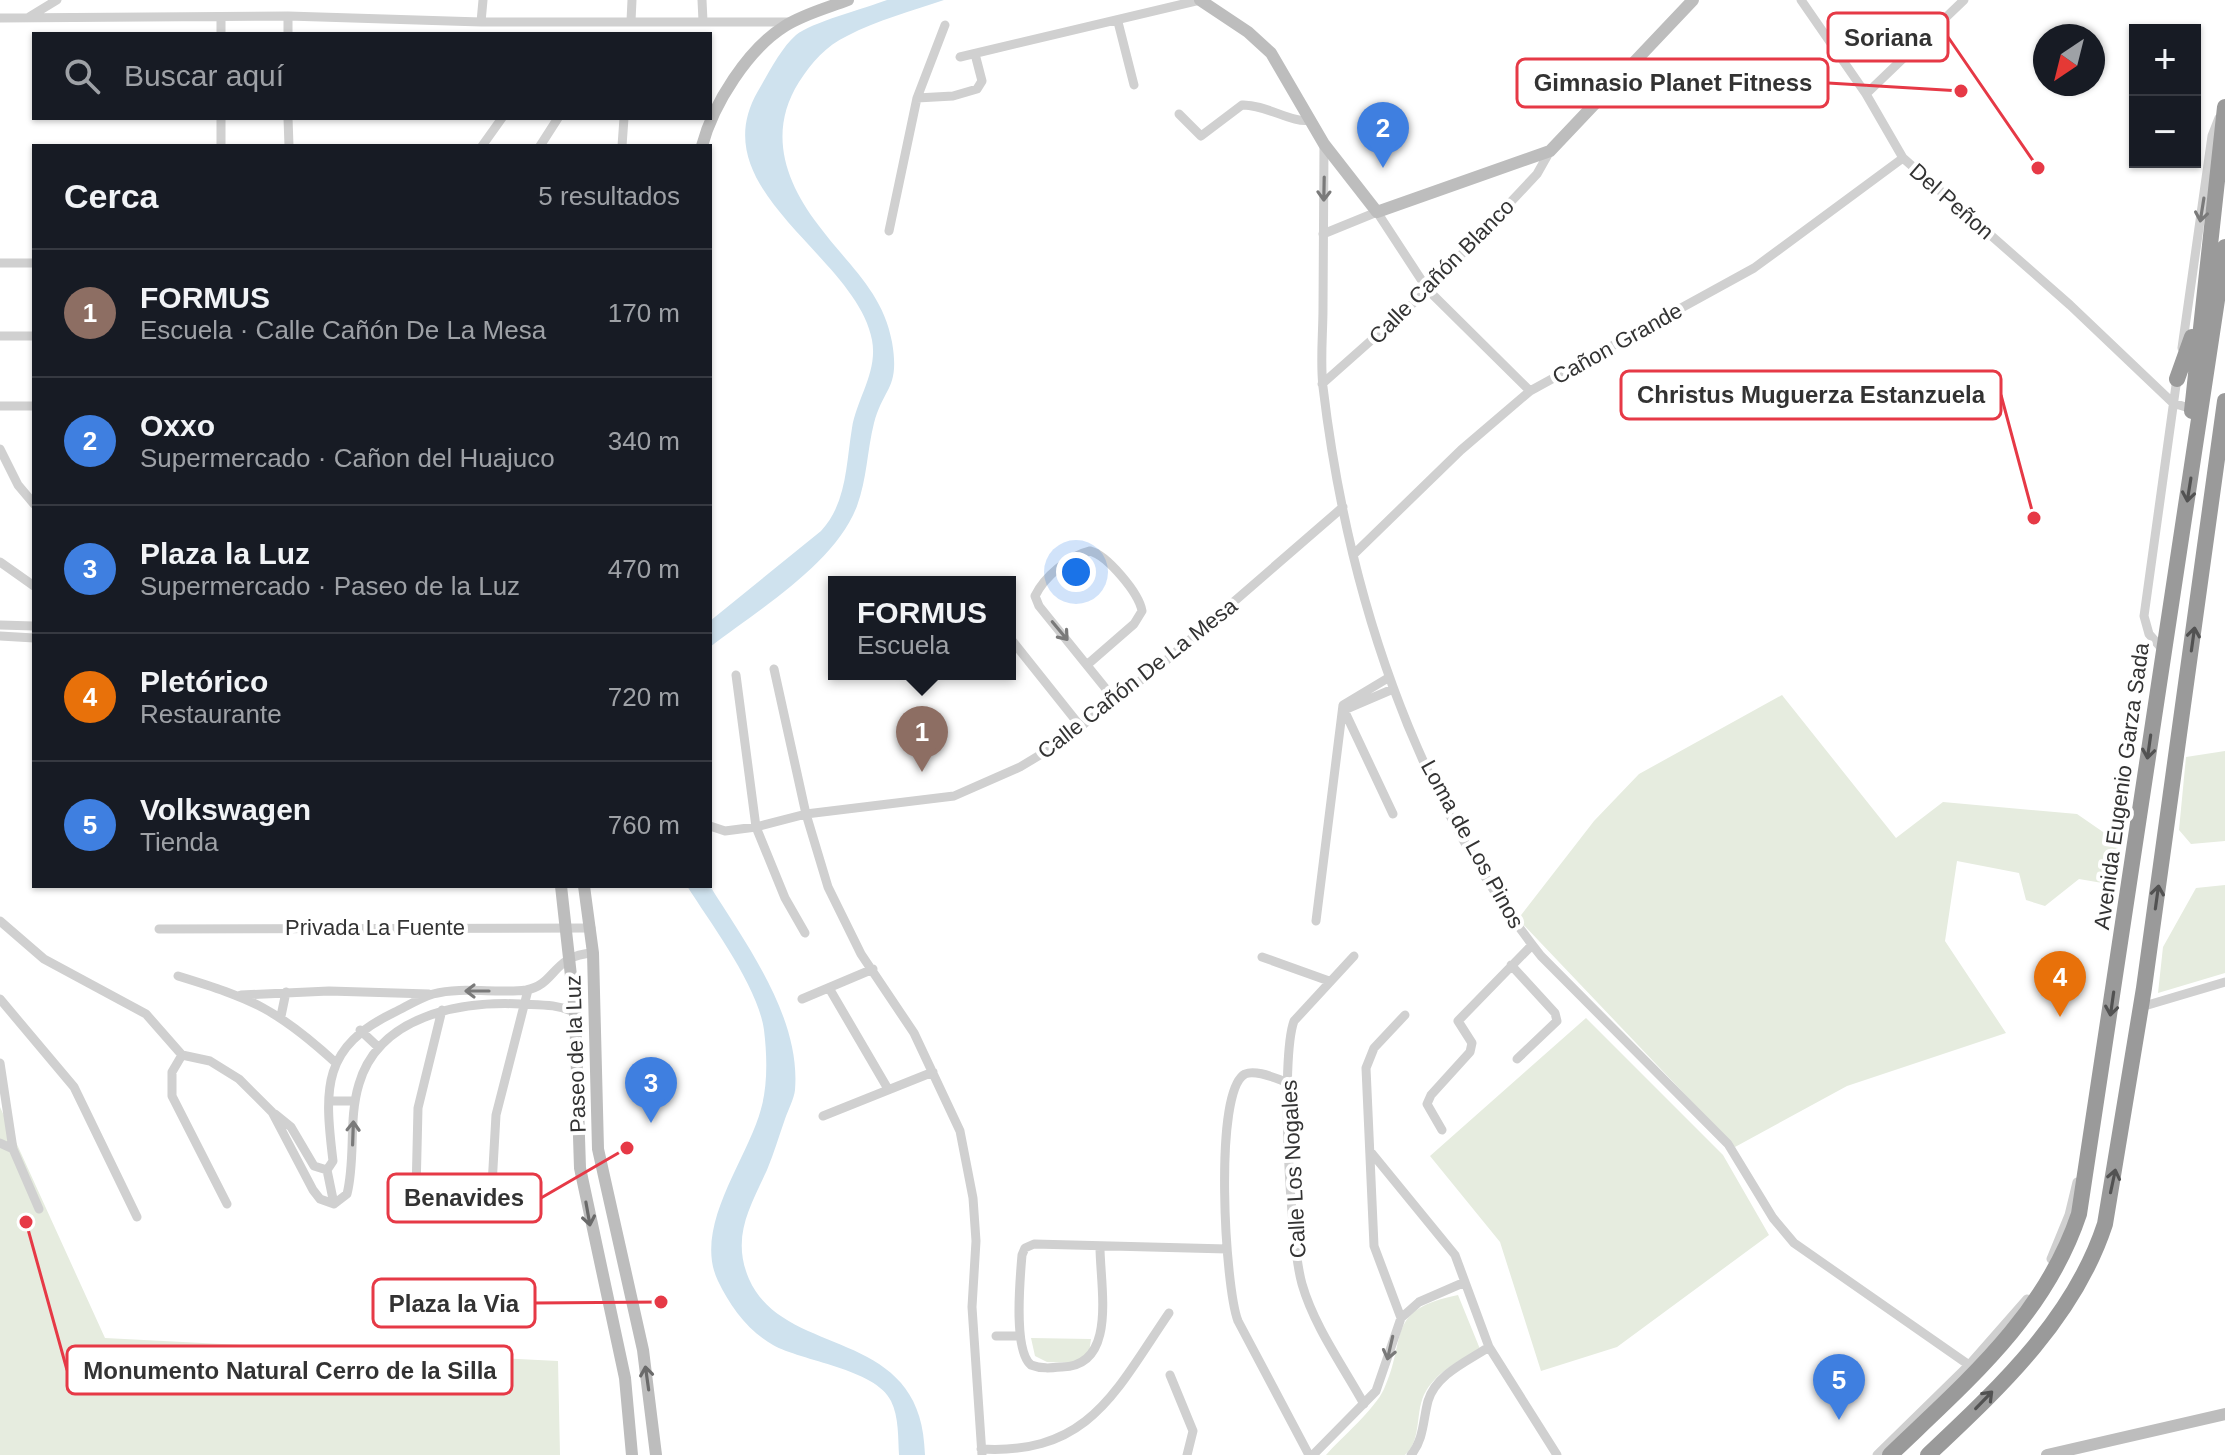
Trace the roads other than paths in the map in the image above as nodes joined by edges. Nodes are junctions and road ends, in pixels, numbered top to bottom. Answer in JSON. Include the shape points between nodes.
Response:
{"nodes":[{"id":1,"x":57,"y":0,"type":"edge"},
{"id":2,"x":483,"y":0,"type":"edge"},
{"id":3,"x":632,"y":0,"type":"edge"},
{"id":4,"x":702,"y":0,"type":"edge"},
{"id":5,"x":848,"y":0,"type":"edge"},
{"id":6,"x":1200,"y":0,"type":"edge"},
{"id":7,"x":1693,"y":0,"type":"edge"},
{"id":8,"x":1801,"y":0,"type":"edge"},
{"id":9,"x":1964,"y":0,"type":"edge"},
{"id":10,"x":288,"y":16,"type":"junction"},
{"id":11,"x":0,"y":18,"type":"edge"},
{"id":12,"x":221,"y":18,"type":"junction"},
{"id":13,"x":26,"y":19,"type":"junction"},
{"id":14,"x":631,"y":21,"type":"junction"},
{"id":15,"x":703,"y":21,"type":"junction"},
{"id":16,"x":481,"y":22,"type":"junction"},
{"id":17,"x":793,"y":22,"type":"junction"},
{"id":18,"x":1118,"y":22,"type":"junction"},
{"id":19,"x":568,"y":23,"type":"junction"},
{"id":20,"x":945,"y":25,"type":"dead end"},
{"id":21,"x":221,"y":32,"type":"edge"},
{"id":22,"x":288,"y":32,"type":"edge"},
{"id":23,"x":561,"y":32,"type":"edge"},
{"id":24,"x":975,"y":54,"type":"junction"},
{"id":25,"x":960,"y":57,"type":"dead end"},
{"id":26,"x":1134,"y":85,"type":"dead end"},
{"id":27,"x":1866,"y":94,"type":"junction"},
{"id":28,"x":917,"y":98,"type":"junction"},
{"id":29,"x":2225,"y":107,"type":"edge"},
{"id":30,"x":1179,"y":114,"type":"dead end"},
{"id":31,"x":221,"y":120,"type":"edge"},
{"id":32,"x":288,"y":120,"type":"edge"},
{"id":33,"x":501,"y":120,"type":"edge"},
{"id":34,"x":557,"y":120,"type":"edge"},
{"id":35,"x":624,"y":120,"type":"edge"},
{"id":36,"x":1310,"y":120,"type":"junction"},
{"id":37,"x":700,"y":143,"type":"edge"},
{"id":38,"x":221,"y":144,"type":"edge"},
{"id":39,"x":289,"y":144,"type":"edge"},
{"id":40,"x":483,"y":144,"type":"edge"},
{"id":41,"x":541,"y":144,"type":"edge"},
{"id":42,"x":622,"y":144,"type":"edge"},
{"id":43,"x":1324,"y":144,"type":"junction"},
{"id":44,"x":1550,"y":151,"type":"junction"},
{"id":45,"x":1903,"y":158,"type":"junction"},
{"id":46,"x":1377,"y":212,"type":"junction"},
{"id":47,"x":889,"y":231,"type":"dead end"},
{"id":48,"x":1323,"y":234,"type":"junction"},
{"id":49,"x":2225,"y":247,"type":"edge"},
{"id":50,"x":0,"y":263,"type":"edge"},
{"id":51,"x":32,"y":263,"type":"edge"},
{"id":52,"x":1428,"y":290,"type":"junction"},
{"id":53,"x":2204,"y":305,"type":"junction"},
{"id":54,"x":0,"y":336,"type":"edge"},
{"id":55,"x":32,"y":336,"type":"edge"},
{"id":56,"x":2177,"y":379,"type":"junction"},
{"id":57,"x":1322,"y":384,"type":"junction"},
{"id":58,"x":1530,"y":391,"type":"junction"},
{"id":59,"x":2225,"y":401,"type":"edge"},
{"id":60,"x":2173,"y":403,"type":"junction"},
{"id":61,"x":0,"y":406,"type":"edge"},
{"id":62,"x":32,"y":406,"type":"edge"},
{"id":63,"x":2192,"y":409,"type":"junction"},
{"id":64,"x":0,"y":449,"type":"edge"},
{"id":65,"x":2194,"y":457,"type":"junction"},
{"id":66,"x":2225,"y":464,"type":"edge"},
{"id":67,"x":2215,"y":482,"type":"junction"},
{"id":68,"x":32,"y":502,"type":"edge"},
{"id":69,"x":1343,"y":507,"type":"junction"},
{"id":70,"x":1353,"y":555,"type":"junction"},
{"id":71,"x":0,"y":562,"type":"edge"},
{"id":72,"x":32,"y":585,"type":"edge"},
{"id":73,"x":0,"y":625,"type":"edge"},
{"id":74,"x":32,"y":626,"type":"edge"},
{"id":75,"x":0,"y":636,"type":"edge"},
{"id":76,"x":32,"y":638,"type":"edge"},
{"id":77,"x":1016,"y":646,"type":"edge"},
{"id":78,"x":2163,"y":650,"type":"junction"},
{"id":79,"x":1088,"y":664,"type":"junction"},
{"id":80,"x":774,"y":669,"type":"dead end"},
{"id":81,"x":736,"y":675,"type":"dead end"},
{"id":82,"x":1388,"y":678,"type":"junction"},
{"id":83,"x":1393,"y":689,"type":"junction"},
{"id":84,"x":1115,"y":700,"type":"junction"},
{"id":85,"x":1344,"y":710,"type":"junction"},
{"id":86,"x":1081,"y":727,"type":"junction"},
{"id":87,"x":806,"y":814,"type":"junction"},
{"id":88,"x":1393,"y":814,"type":"dead end"},
{"id":89,"x":756,"y":827,"type":"junction"},
{"id":90,"x":713,"y":828,"type":"edge"},
{"id":91,"x":561,"y":888,"type":"edge"},
{"id":92,"x":584,"y":888,"type":"edge"},
{"id":93,"x":0,"y":921,"type":"edge"},
{"id":94,"x":1316,"y":921,"type":"dead end"},
{"id":95,"x":567,"y":928,"type":"junction"},
{"id":96,"x":591,"y":928,"type":"junction"},
{"id":97,"x":159,"y":929,"type":"dead end"},
{"id":98,"x":805,"y":933,"type":"dead end"},
{"id":99,"x":1532,"y":945,"type":"junction"},
{"id":100,"x":593,"y":953,"type":"junction"},
{"id":101,"x":570,"y":955,"type":"junction"},
{"id":102,"x":1354,"y":956,"type":"dead end"},
{"id":103,"x":1262,"y":957,"type":"dead end"},
{"id":104,"x":1511,"y":965,"type":"junction"},
{"id":105,"x":873,"y":969,"type":"junction"},
{"id":106,"x":178,"y":976,"type":"dead end"},
{"id":107,"x":1329,"y":981,"type":"junction"},
{"id":108,"x":2225,"y":982,"type":"edge"},
{"id":109,"x":829,"y":988,"type":"junction"},
{"id":110,"x":528,"y":990,"type":"junction"},
{"id":111,"x":286,"y":992,"type":"junction"},
{"id":112,"x":433,"y":994,"type":"junction"},
{"id":113,"x":241,"y":995,"type":"junction"},
{"id":114,"x":0,"y":999,"type":"edge"},
{"id":115,"x":802,"y":999,"type":"dead end"},
{"id":116,"x":526,"y":1004,"type":"junction"},
{"id":117,"x":2141,"y":1007,"type":"junction"},
{"id":118,"x":442,"y":1010,"type":"junction"},
{"id":119,"x":575,"y":1012,"type":"junction"},
{"id":120,"x":1405,"y":1015,"type":"dead end"},
{"id":121,"x":281,"y":1016,"type":"junction"},
{"id":122,"x":360,"y":1030,"type":"junction"},
{"id":123,"x":377,"y":1046,"type":"junction"},
{"id":124,"x":182,"y":1055,"type":"junction"},
{"id":125,"x":2105,"y":1057,"type":"junction"},
{"id":126,"x":1517,"y":1059,"type":"dead end"},
{"id":127,"x":0,"y":1063,"type":"edge"},
{"id":128,"x":336,"y":1063,"type":"junction"},
{"id":129,"x":577,"y":1065,"type":"junction"},
{"id":130,"x":595,"y":1066,"type":"junction"},
{"id":131,"x":933,"y":1072,"type":"junction"},
{"id":132,"x":1287,"y":1082,"type":"junction"},
{"id":133,"x":888,"y":1089,"type":"junction"},
{"id":134,"x":331,"y":1101,"type":"junction"},
{"id":135,"x":355,"y":1101,"type":"junction"},
{"id":136,"x":272,"y":1112,"type":"junction"},
{"id":137,"x":823,"y":1116,"type":"dead end"},
{"id":138,"x":0,"y":1121,"type":"edge"},
{"id":139,"x":10,"y":1130,"type":"junction"},
{"id":140,"x":1442,"y":1130,"type":"dead end"},
{"id":141,"x":0,"y":1143,"type":"edge"},
{"id":142,"x":13,"y":1149,"type":"junction"},
{"id":143,"x":1370,"y":1151,"type":"junction"},
{"id":144,"x":327,"y":1170,"type":"junction"},
{"id":145,"x":416,"y":1192,"type":"dead end"},
{"id":146,"x":491,"y":1203,"type":"dead end"},
{"id":147,"x":227,"y":1204,"type":"dead end"},
{"id":148,"x":334,"y":1204,"type":"junction"},
{"id":149,"x":39,"y":1209,"type":"dead end"},
{"id":150,"x":137,"y":1217,"type":"dead end"},
{"id":151,"x":1100,"y":1247,"type":"junction"},
{"id":152,"x":1227,"y":1249,"type":"junction"},
{"id":153,"x":1465,"y":1282,"type":"junction"},
{"id":154,"x":1169,"y":1313,"type":"dead end"},
{"id":155,"x":1401,"y":1318,"type":"junction"},
{"id":156,"x":996,"y":1336,"type":"dead end"},
{"id":157,"x":1020,"y":1336,"type":"junction"},
{"id":158,"x":1489,"y":1347,"type":"junction"},
{"id":159,"x":1969,"y":1365,"type":"junction"},
{"id":160,"x":1170,"y":1375,"type":"dead end"},
{"id":161,"x":1364,"y":1404,"type":"junction"},
{"id":162,"x":2225,"y":1414,"type":"edge"},
{"id":163,"x":1944,"y":1448,"type":"edge"},
{"id":164,"x":982,"y":1452,"type":"edge"},
{"id":165,"x":632,"y":1455,"type":"edge"},
{"id":166,"x":656,"y":1455,"type":"edge"},
{"id":167,"x":1187,"y":1455,"type":"edge"},
{"id":168,"x":1311,"y":1455,"type":"edge"},
{"id":169,"x":1411,"y":1455,"type":"edge"},
{"id":170,"x":1557,"y":1455,"type":"edge"},
{"id":171,"x":1877,"y":1455,"type":"edge"},
{"id":172,"x":1890,"y":1455,"type":"edge"},
{"id":173,"x":1928,"y":1455,"type":"edge"},
{"id":174,"x":2047,"y":1455,"type":"edge"}],
"edges":[{"from":1,"to":13,"type":"street"},
{"from":2,"to":16,"type":"street"},
{"from":3,"to":14,"type":"street"},
{"from":4,"to":15,"type":"street"},
{"from":5,"to":17,"type":"street"},
{"from":6,"to":18,"type":"street"},
{"from":6,"to":36,"type":"street","via":[[1263,43]]},
{"from":7,"to":44,"type":"street"},
{"from":8,"to":27,"type":"street","name":"Del Peñon"},
{"from":9,"to":27,"type":"street"},
{"from":10,"to":12,"type":"street"},
{"from":10,"to":16,"type":"street"},
{"from":10,"to":22,"type":"street"},
{"from":11,"to":13,"type":"street"},
{"from":12,"to":13,"type":"street"},
{"from":12,"to":21,"type":"street"},
{"from":14,"to":15,"type":"street"},
{"from":14,"to":19,"type":"street"},
{"from":15,"to":17,"type":"street"},
{"from":16,"to":19,"type":"street"},
{"from":17,"to":37,"type":"street","via":[[754,55]]},
{"from":18,"to":24,"type":"street"},
{"from":18,"to":26,"type":"street"},
{"from":19,"to":23,"type":"street"},
{"from":20,"to":28,"type":"street"},
{"from":24,"to":25,"type":"street"},
{"from":24,"to":28,"type":"street","via":[[982,81],[977,89]]},
{"from":27,"to":45,"type":"street","name":"Del Peñon"},
{"from":28,"to":47,"type":"street"},
{"from":29,"to":53,"type":"highway"},
{"from":29,"to":56,"type":"street","one_way":true,"via":[[2212,136]]},
{"from":30,"to":36,"type":"street","via":[[1201,136],[1242,105]]},
{"from":31,"to":38,"type":"street"},
{"from":32,"to":39,"type":"street"},
{"from":33,"to":40,"type":"street"},
{"from":34,"to":41,"type":"street"},
{"from":35,"to":42,"type":"street"},
{"from":36,"to":43,"type":"street"},
{"from":43,"to":46,"type":"street"},
{"from":43,"to":48,"type":"street","name":"Loma de Los Pinos","one_way":true},
{"from":44,"to":46,"type":"street"},
{"from":44,"to":52,"type":"street","name":"Calle Cañón Blanco","via":[[1537,174]]},
{"from":45,"to":58,"type":"street","name":"Cañon Grande","via":[[1754,268]]},
{"from":45,"to":60,"type":"street","name":"Del Peñon"},
{"from":46,"to":48,"type":"street"},
{"from":46,"to":52,"type":"street"},
{"from":48,"to":57,"type":"street","name":"Loma de Los Pinos"},
{"from":49,"to":65,"type":"highway","name":"Avenida Eugenio Garza Sada"},
{"from":50,"to":51,"type":"street"},
{"from":52,"to":57,"type":"street","name":"Calle Cañón Blanco"},
{"from":52,"to":58,"type":"street"},
{"from":53,"to":56,"type":"highway"},
{"from":53,"to":63,"type":"highway"},
{"from":54,"to":55,"type":"street"},
{"from":56,"to":60,"type":"street"},
{"from":57,"to":69,"type":"street","name":"Loma de Los Pinos"},
{"from":58,"to":70,"type":"street","name":"Cañon Grande"},
{"from":59,"to":67,"type":"highway"},
{"from":60,"to":63,"type":"street"},
{"from":60,"to":78,"type":"street","via":[[2144,616],[2146,629]]},
{"from":61,"to":62,"type":"street"},
{"from":63,"to":65,"type":"highway"},
{"from":64,"to":68,"type":"street"},
{"from":65,"to":78,"type":"highway","name":"Avenida Eugenio Garza Sada","one_way":true},
{"from":66,"to":67,"type":"highway"},
{"from":117,"to":67,"type":"highway","one_way":true},
{"from":69,"to":70,"type":"street","name":"Loma de Los Pinos"},
{"from":69,"to":84,"type":"street","name":"Calle Cañón De La Mesa","via":[[1206,629]]},
{"from":70,"to":82,"type":"street","name":"Loma de Los Pinos"},
{"from":71,"to":72,"type":"street"},
{"from":73,"to":74,"type":"street"},
{"from":75,"to":76,"type":"street"},
{"from":77,"to":86,"type":"street"},
{"from":78,"to":125,"type":"highway","name":"Avenida Eugenio Garza Sada","one_way":true},
{"from":79,"to":79,"type":"street","one_way":true,"via":[[1142,611],[1101,556],[1090,551],[1044,582],[1035,596]]},
{"from":79,"to":84,"type":"street"},
{"from":80,"to":87,"type":"street"},
{"from":81,"to":89,"type":"street"},
{"from":82,"to":83,"type":"street","name":"Loma de Los Pinos"},
{"from":82,"to":85,"type":"street","via":[[1345,701]]},
{"from":83,"to":85,"type":"street"},
{"from":83,"to":99,"type":"street","name":"Loma de Los Pinos","via":[[1445,803]]},
{"from":84,"to":86,"type":"street","name":"Calle Cañón De La Mesa"},
{"from":85,"to":88,"type":"street"},
{"from":85,"to":94,"type":"street"},
{"from":86,"to":87,"type":"street","name":"Calle Cañón De La Mesa","via":[[1020,767],[954,796]]},
{"from":87,"to":89,"type":"street","name":"Calle Cañón De La Mesa"},
{"from":87,"to":105,"type":"street","via":[[828,887]]},
{"from":89,"to":90,"type":"street","name":"Calle Cañón De La Mesa"},
{"from":89,"to":98,"type":"street"},
{"from":91,"to":95,"type":"street","name":"Paseo de la Luz"},
{"from":92,"to":96,"type":"street","name":"Paseo de la Luz"},
{"from":93,"to":124,"type":"street","via":[[44,959],[146,1014]]},
{"from":95,"to":96,"type":"street","name":"Privada La Fuente"},
{"from":95,"to":97,"type":"street","name":"Privada La Fuente"},
{"from":95,"to":101,"type":"street","name":"Paseo de la Luz"},
{"from":96,"to":100,"type":"street","name":"Paseo de la Luz"},
{"from":99,"to":104,"type":"street"},
{"from":99,"to":159,"type":"street","name":"Loma de Los Pinos","via":[[1728,1144],[1794,1243]]},
{"from":100,"to":101,"type":"street"},
{"from":100,"to":130,"type":"street","name":"Paseo de la Luz"},
{"from":101,"to":110,"type":"street"},
{"from":101,"to":119,"type":"street","name":"Paseo de la Luz"},
{"from":102,"to":107,"type":"street","name":"Calle Los Nogales"},
{"from":103,"to":107,"type":"street"},
{"from":104,"to":126,"type":"street","via":[[1557,1021]]},
{"from":104,"to":140,"type":"street","via":[[1458,1021],[1472,1043],[1470,1052],[1427,1104]]},
{"from":105,"to":109,"type":"street"},
{"from":105,"to":131,"type":"street"},
{"from":106,"to":113,"type":"street"},
{"from":107,"to":132,"type":"street","name":"Calle Los Nogales","via":[[1294,1021]]},
{"from":108,"to":117,"type":"street"},
{"from":109,"to":115,"type":"street"},
{"from":109,"to":133,"type":"street"},
{"from":110,"to":112,"type":"street","one_way":true},
{"from":110,"to":116,"type":"street"},
{"from":111,"to":112,"type":"street"},
{"from":111,"to":113,"type":"street"},
{"from":111,"to":121,"type":"street"},
{"from":112,"to":122,"type":"street"},
{"from":113,"to":121,"type":"street"},
{"from":114,"to":150,"type":"street","via":[[74,1087]]},
{"from":116,"to":118,"type":"street","via":[[475,1003]]},
{"from":116,"to":119,"type":"street","via":[[553,1004]]},
{"from":116,"to":146,"type":"street","via":[[496,1115]]},
{"from":163,"to":117,"type":"highway","one_way":true,"via":[[2043,1338],[2095,1254],[2117,1165]]},
{"from":118,"to":123,"type":"street"},
{"from":118,"to":145,"type":"street","via":[[418,1108]]},
{"from":119,"to":129,"type":"street","name":"Paseo de la Luz"},
{"from":120,"to":143,"type":"street","via":[[1366,1061]]},
{"from":121,"to":128,"type":"street"},
{"from":122,"to":123,"type":"street"},
{"from":122,"to":128,"type":"street"},
{"from":123,"to":135,"type":"street"},
{"from":124,"to":136,"type":"street","via":[[223,1068]]},
{"from":124,"to":147,"type":"street","via":[[172,1072],[172,1096]]},
{"from":125,"to":159,"type":"street","via":[[2092,1071],[2076,1185],[2056,1250],[2025,1302]]},
{"from":125,"to":172,"type":"highway","name":"Avenida Eugenio Garza Sada","via":[[2087,1182],[2059,1267],[2003,1345]]},
{"from":127,"to":139,"type":"street"},
{"from":128,"to":134,"type":"street"},
{"from":129,"to":130,"type":"street"},
{"from":129,"to":165,"type":"street","name":"Paseo de la Luz","one_way":true,"via":[[580,1168],[625,1378]]},
{"from":166,"to":130,"type":"street","name":"Paseo de la Luz","one_way":true,"via":[[643,1350],[598,1149]]},
{"from":131,"to":133,"type":"street"},
{"from":131,"to":164,"type":"street","via":[[960,1131],[973,1198],[972,1307]]},
{"from":132,"to":152,"type":"street","via":[[1252,1072],[1236,1086],[1226,1134]]},
{"from":132,"to":161,"type":"street","name":"Calle Los Nogales","via":[[1300,1277]]},
{"from":133,"to":137,"type":"street"},
{"from":134,"to":135,"type":"street"},
{"from":134,"to":144,"type":"street","via":[[333,1161]]},
{"from":148,"to":135,"type":"street","one_way":true,"via":[[347,1194]]},
{"from":136,"to":144,"type":"street","via":[[291,1127],[314,1166]]},
{"from":136,"to":148,"type":"street","via":[[313,1190]]},
{"from":138,"to":139,"type":"street"},
{"from":139,"to":142,"type":"street"},
{"from":141,"to":142,"type":"street"},
{"from":142,"to":149,"type":"street"},
{"from":143,"to":153,"type":"street","via":[[1455,1255]]},
{"from":143,"to":155,"type":"street","via":[[1374,1246]]},
{"from":144,"to":148,"type":"street"},
{"from":151,"to":152,"type":"street"},
{"from":151,"to":157,"type":"street","via":[[1025,1248]]},
{"from":151,"to":157,"type":"street","via":[[1100,1336],[1092,1358],[1077,1367],[1039,1368],[1025,1359]]},
{"from":152,"to":168,"type":"street","via":[[1238,1321]]},
{"from":153,"to":155,"type":"street","via":[[1419,1302]]},
{"from":153,"to":158,"type":"street"},
{"from":154,"to":164,"type":"street","via":[[1126,1380],[1071,1432],[1034,1448]]},
{"from":155,"to":161,"type":"street","one_way":true,"via":[[1382,1381]]},
{"from":156,"to":157,"type":"street"},
{"from":158,"to":169,"type":"street","via":[[1438,1383]]},
{"from":158,"to":170,"type":"street"},
{"from":159,"to":171,"type":"street"},
{"from":160,"to":167,"type":"street","via":[[1193,1440]]},
{"from":161,"to":168,"type":"street"},
{"from":162,"to":174,"type":"street"},
{"from":163,"to":173,"type":"highway"}]}
